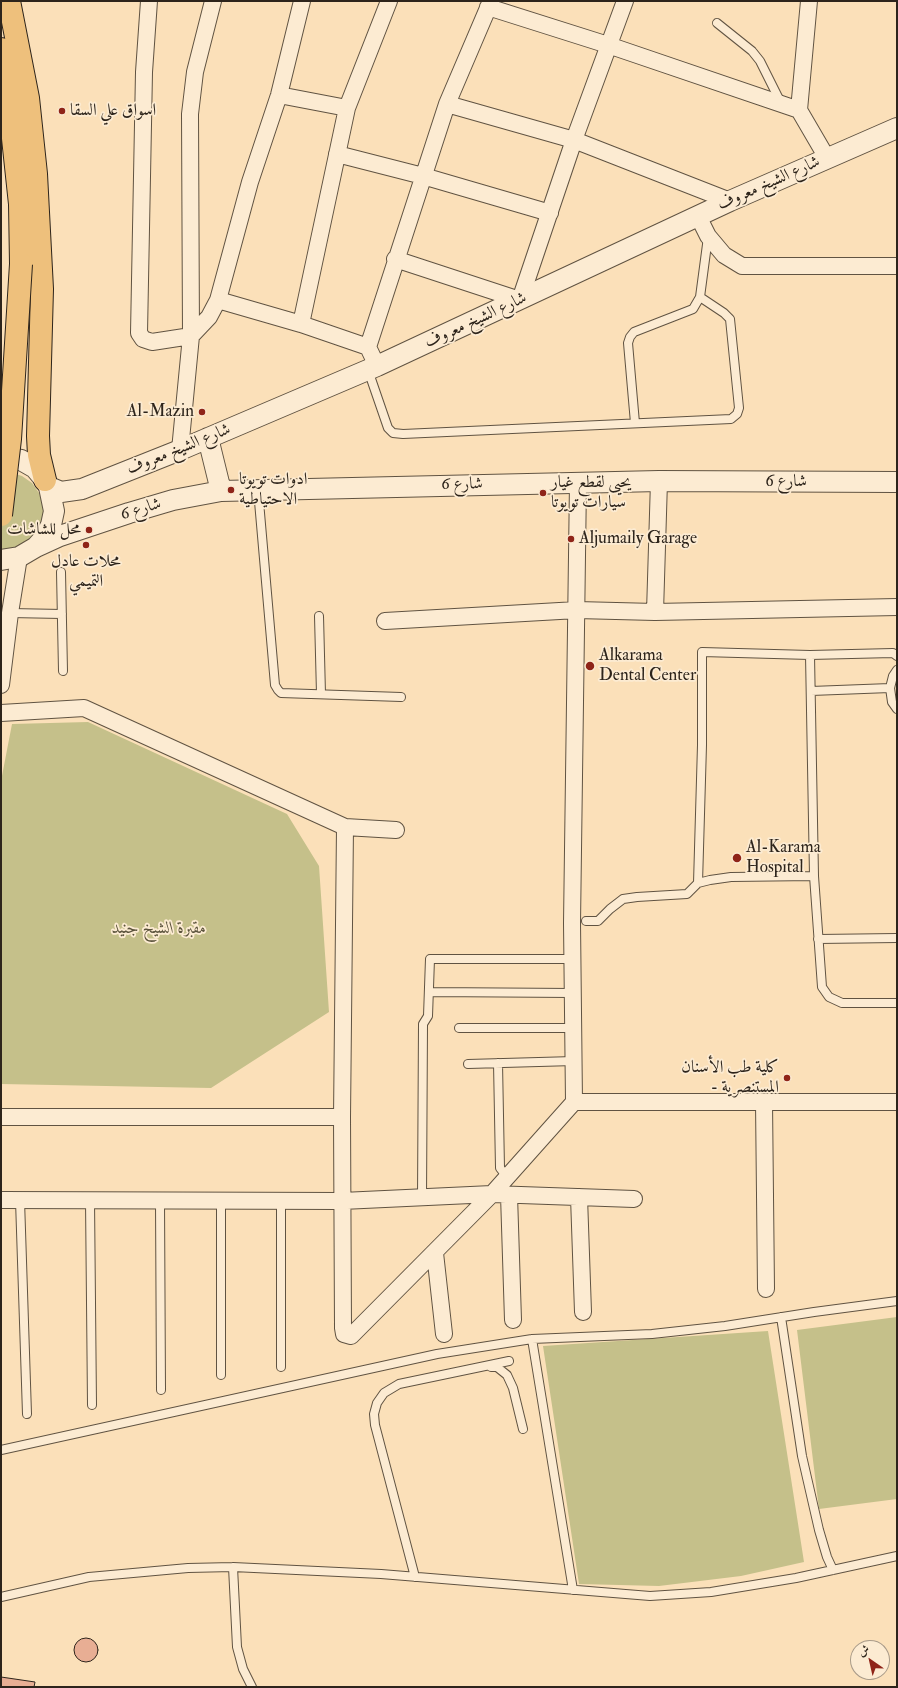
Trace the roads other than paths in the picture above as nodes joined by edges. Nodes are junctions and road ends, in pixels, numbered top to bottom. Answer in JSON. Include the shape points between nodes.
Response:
{"nodes":[{"id":1,"x":9,"y":1,"type":"edge"},
{"id":2,"x":149,"y":1,"type":"edge"},
{"id":3,"x":213,"y":1,"type":"edge"},
{"id":4,"x":302,"y":1,"type":"edge"},
{"id":5,"x":389,"y":1,"type":"edge"},
{"id":6,"x":625,"y":1,"type":"edge"},
{"id":7,"x":809,"y":1,"type":"edge"},
{"id":8,"x":489,"y":4,"type":"edge"},
{"id":9,"x":717,"y":23,"type":"dead end"},
{"id":10,"x":608,"y":45,"type":"junction"},
{"id":11,"x":1,"y":49,"type":"edge"},
{"id":12,"x":279,"y":95,"type":"junction"},
{"id":13,"x":447,"y":104,"type":"junction"},
{"id":14,"x":781,"y":104,"type":"junction"},
{"id":15,"x":347,"y":108,"type":"junction"},
{"id":16,"x":799,"y":110,"type":"junction"},
{"id":17,"x":897,"y":128,"type":"edge"},
{"id":18,"x":574,"y":140,"type":"junction"},
{"id":19,"x":337,"y":154,"type":"junction"},
{"id":20,"x":827,"y":158,"type":"junction"},
{"id":21,"x":423,"y":176,"type":"junction"},
{"id":22,"x":730,"y":201,"type":"junction"},
{"id":23,"x":550,"y":213,"type":"junction"},
{"id":24,"x":698,"y":216,"type":"junction"},
{"id":25,"x":708,"y":236,"type":"junction"},
{"id":26,"x":395,"y":259,"type":"junction"},
{"id":27,"x":897,"y":266,"type":"edge"},
{"id":28,"x":700,"y":297,"type":"junction"},
{"id":29,"x":218,"y":300,"type":"junction"},
{"id":30,"x":520,"y":300,"type":"junction"},
{"id":31,"x":301,"y":324,"type":"junction"},
{"id":32,"x":191,"y":336,"type":"junction"},
{"id":33,"x":368,"y":347,"type":"junction"},
{"id":34,"x":372,"y":368,"type":"junction"},
{"id":35,"x":635,"y":423,"type":"junction"},
{"id":36,"x":208,"y":438,"type":"junction"},
{"id":37,"x":180,"y":450,"type":"junction"},
{"id":38,"x":1,"y":457,"type":"edge"},
{"id":39,"x":659,"y":481,"type":"junction"},
{"id":40,"x":578,"y":482,"type":"junction"},
{"id":41,"x":897,"y":482,"type":"edge"},
{"id":42,"x":47,"y":484,"type":"junction"},
{"id":43,"x":258,"y":489,"type":"junction"},
{"id":44,"x":221,"y":490,"type":"junction"},
{"id":45,"x":1,"y":515,"type":"edge"},
{"id":46,"x":36,"y":547,"type":"junction"},
{"id":47,"x":10,"y":558,"type":"edge"},
{"id":48,"x":61,"y":572,"type":"dead end"},
{"id":49,"x":897,"y":607,"type":"edge"},
{"id":50,"x":577,"y":610,"type":"junction"},
{"id":51,"x":655,"y":612,"type":"junction"},
{"id":52,"x":10,"y":613,"type":"junction"},
{"id":53,"x":62,"y":614,"type":"junction"},
{"id":54,"x":319,"y":616,"type":"dead end"},
{"id":55,"x":385,"y":622,"type":"dead end"},
{"id":56,"x":810,"y":655,"type":"junction"},
{"id":57,"x":897,"y":656,"type":"edge"},
{"id":58,"x":897,"y":670,"type":"edge"},
{"id":59,"x":63,"y":671,"type":"dead end"},
{"id":60,"x":1,"y":685,"type":"edge"},
{"id":61,"x":890,"y":688,"type":"junction"},
{"id":62,"x":811,"y":691,"type":"junction"},
{"id":63,"x":321,"y":694,"type":"junction"},
{"id":64,"x":401,"y":697,"type":"dead end"},
{"id":65,"x":897,"y":709,"type":"edge"},
{"id":66,"x":1,"y":713,"type":"edge"},
{"id":67,"x":345,"y":827,"type":"junction"},
{"id":68,"x":396,"y":830,"type":"dead end"},
{"id":69,"x":814,"y":876,"type":"junction"},
{"id":70,"x":698,"y":883,"type":"junction"},
{"id":71,"x":586,"y":921,"type":"dead end"},
{"id":72,"x":897,"y":938,"type":"edge"},
{"id":73,"x":818,"y":939,"type":"junction"},
{"id":74,"x":572,"y":959,"type":"junction"},
{"id":75,"x":429,"y":992,"type":"junction"},
{"id":76,"x":573,"y":993,"type":"junction"},
{"id":77,"x":897,"y":1003,"type":"edge"},
{"id":78,"x":459,"y":1028,"type":"dead end"},
{"id":79,"x":573,"y":1028,"type":"junction"},
{"id":80,"x":574,"y":1062,"type":"junction"},
{"id":81,"x":498,"y":1063,"type":"junction"},
{"id":82,"x":468,"y":1064,"type":"dead end"},
{"id":83,"x":574,"y":1102,"type":"junction"},
{"id":84,"x":764,"y":1102,"type":"junction"},
{"id":85,"x":897,"y":1102,"type":"edge"},
{"id":86,"x":1,"y":1117,"type":"edge"},
{"id":87,"x":342,"y":1117,"type":"junction"},
{"id":88,"x":507,"y":1177,"type":"junction"},
{"id":89,"x":492,"y":1194,"type":"junction"},
{"id":90,"x":509,"y":1195,"type":"junction"},
{"id":91,"x":579,"y":1197,"type":"junction"},
{"id":92,"x":422,"y":1198,"type":"junction"},
{"id":93,"x":634,"y":1199,"type":"dead end"},
{"id":94,"x":1,"y":1200,"type":"edge"},
{"id":95,"x":20,"y":1200,"type":"junction"},
{"id":96,"x":90,"y":1200,"type":"junction"},
{"id":97,"x":160,"y":1201,"type":"junction"},
{"id":98,"x":221,"y":1201,"type":"junction"},
{"id":99,"x":280,"y":1201,"type":"junction"},
{"id":100,"x":342,"y":1201,"type":"junction"},
{"id":101,"x":435,"y":1253,"type":"junction"},
{"id":102,"x":766,"y":1289,"type":"dead end"},
{"id":103,"x":897,"y":1302,"type":"edge"},
{"id":104,"x":583,"y":1312,"type":"dead end"},
{"id":105,"x":781,"y":1318,"type":"junction"},
{"id":106,"x":513,"y":1320,"type":"dead end"},
{"id":107,"x":444,"y":1334,"type":"dead end"},
{"id":108,"x":532,"y":1339,"type":"junction"},
{"id":109,"x":509,"y":1361,"type":"dead end"},
{"id":110,"x":281,"y":1366,"type":"dead end"},
{"id":111,"x":484,"y":1366,"type":"junction"},
{"id":112,"x":221,"y":1375,"type":"dead end"},
{"id":113,"x":161,"y":1390,"type":"dead end"},
{"id":114,"x":92,"y":1405,"type":"dead end"},
{"id":115,"x":27,"y":1414,"type":"dead end"},
{"id":116,"x":523,"y":1429,"type":"dead end"},
{"id":117,"x":1,"y":1450,"type":"edge"},
{"id":118,"x":897,"y":1556,"type":"edge"},
{"id":119,"x":233,"y":1567,"type":"junction"},
{"id":120,"x":833,"y":1570,"type":"junction"},
{"id":121,"x":415,"y":1577,"type":"junction"},
{"id":122,"x":573,"y":1590,"type":"junction"},
{"id":123,"x":1,"y":1597,"type":"edge"},
{"id":124,"x":251,"y":1687,"type":"edge"}],
"edges":[{"from":1,"to":42,"type":"main road","via":[[28,98],[36,174],[42,289],[38,455]]},
{"from":2,"to":32,"type":"street","via":[[144,72],[139,333],[143,339],[152,342]]},
{"from":3,"to":32,"type":"street","via":[[195,72],[190,114]]},
{"from":4,"to":12,"type":"street"},
{"from":5,"to":15,"type":"street"},
{"from":6,"to":10,"type":"street"},
{"from":7,"to":16,"type":"street"},
{"from":8,"to":10,"type":"street"},
{"from":8,"to":13,"type":"street"},
{"from":9,"to":14,"type":"lane","via":[[752,51],[760,61]]},
{"from":10,"to":14,"type":"street"},
{"from":10,"to":18,"type":"street"},
{"from":11,"to":45,"type":"main road","bridge":true,"via":[[20,204],[21,264],[10,439]]},
{"from":12,"to":15,"type":"street"},
{"from":12,"to":29,"type":"street","via":[[250,182]]},
{"from":13,"to":18,"type":"street"},
{"from":13,"to":21,"type":"street"},
{"from":14,"to":16,"type":"street"},
{"from":15,"to":19,"type":"street"},
{"from":16,"to":20,"type":"street"},
{"from":17,"to":20,"type":"street","name":"شارع الشيخ معروف"},
{"from":18,"to":22,"type":"street"},
{"from":18,"to":23,"type":"street"},
{"from":19,"to":21,"type":"street"},
{"from":19,"to":31,"type":"street"},
{"from":20,"to":22,"type":"street","name":"شارع الشيخ معروف"},
{"from":21,"to":23,"type":"street"},
{"from":21,"to":26,"type":"street"},
{"from":22,"to":24,"type":"street","name":"شارع الشيخ معروف"},
{"from":23,"to":30,"type":"street"},
{"from":24,"to":25,"type":"street"},
{"from":24,"to":30,"type":"street","name":"شارع الشيخ معروف"},
{"from":25,"to":27,"type":"street","via":[[724,255],[742,266]]},
{"from":25,"to":28,"type":"lane"},
{"from":26,"to":30,"type":"street"},
{"from":26,"to":33,"type":"street"},
{"from":28,"to":35,"type":"lane","via":[[693,309],[634,332],[630,337],[628,343]]},
{"from":28,"to":35,"type":"lane","via":[[730,319],[739,408],[737,414],[731,419]]},
{"from":29,"to":31,"type":"street"},
{"from":29,"to":32,"type":"street","via":[[209,317]]},
{"from":30,"to":34,"type":"street","name":"شارع الشيخ معروف"},
{"from":31,"to":33,"type":"street"},
{"from":32,"to":37,"type":"street"},
{"from":33,"to":34,"type":"street"},
{"from":34,"to":35,"type":"lane","via":[[388,428],[393,433]]},
{"from":34,"to":36,"type":"street","name":"شارع الشيخ معروف"},
{"from":36,"to":37,"type":"street","name":"شارع الشيخ معروف"},
{"from":36,"to":44,"type":"street"},
{"from":37,"to":42,"type":"street","name":"شارع الشيخ معروف","via":[[82,489],[61,492]]},
{"from":38,"to":42,"type":"street","via":[[21,460],[35,468]]},
{"from":39,"to":40,"type":"street","name":"شارع 6"},
{"from":39,"to":41,"type":"street","name":"شارع 6"},
{"from":39,"to":51,"type":"street"},
{"from":40,"to":43,"type":"street","name":"شارع 6"},
{"from":40,"to":50,"type":"street"},
{"from":42,"to":46,"type":"street","via":[[54,511],[45,537]]},
{"from":43,"to":44,"type":"street","name":"شارع 6"},
{"from":43,"to":63,"type":"lane","via":[[275,685],[281,693]]},
{"from":44,"to":46,"type":"street","name":"شارع 6","via":[[129,513],[60,536]]},
{"from":46,"to":47,"type":"street","name":"شارع 6"},
{"from":47,"to":52,"type":"street"},
{"from":48,"to":53,"type":"lane"},
{"from":49,"to":51,"type":"street"},
{"from":50,"to":51,"type":"street"},
{"from":50,"to":55,"type":"street"},
{"from":50,"to":74,"type":"street"},
{"from":52,"to":53,"type":"lane"},
{"from":52,"to":60,"type":"street"},
{"from":53,"to":59,"type":"lane"},
{"from":54,"to":63,"type":"lane"},
{"from":56,"to":57,"type":"lane","via":[[893,653]]},
{"from":56,"to":62,"type":"lane"},
{"from":56,"to":70,"type":"lane","via":[[702,652]]},
{"from":58,"to":61,"type":"lane"},
{"from":61,"to":62,"type":"lane"},
{"from":61,"to":65,"type":"lane","via":[[892,702]]},
{"from":62,"to":69,"type":"lane"},
{"from":63,"to":64,"type":"lane"},
{"from":66,"to":67,"type":"street","via":[[84,708]]},
{"from":67,"to":68,"type":"street"},
{"from":67,"to":87,"type":"street"},
{"from":69,"to":70,"type":"lane","via":[[731,878]]},
{"from":69,"to":73,"type":"lane"},
{"from":70,"to":71,"type":"lane","via":[[687,894],[623,899],[598,921]]},
{"from":72,"to":73,"type":"lane"},
{"from":73,"to":77,"type":"lane","via":[[822,987],[830,997],[842,1003]]},
{"from":74,"to":75,"type":"lane","via":[[430,959]]},
{"from":74,"to":76,"type":"street"},
{"from":75,"to":76,"type":"lane"},
{"from":75,"to":92,"type":"lane","via":[[428,1016],[424,1024]]},
{"from":76,"to":79,"type":"street"},
{"from":78,"to":79,"type":"lane"},
{"from":79,"to":80,"type":"street"},
{"from":80,"to":81,"type":"lane"},
{"from":80,"to":83,"type":"street"},
{"from":81,"to":82,"type":"lane"},
{"from":81,"to":88,"type":"lane","via":[[500,1168]]},
{"from":83,"to":84,"type":"street"},
{"from":83,"to":88,"type":"street"},
{"from":84,"to":85,"type":"street"},
{"from":84,"to":102,"type":"street"},
{"from":86,"to":87,"type":"street"},
{"from":87,"to":100,"type":"street"},
{"from":88,"to":89,"type":"street"},
{"from":89,"to":90,"type":"street"},
{"from":89,"to":92,"type":"street"},
{"from":89,"to":101,"type":"street"},
{"from":90,"to":91,"type":"street"},
{"from":90,"to":106,"type":"street"},
{"from":91,"to":93,"type":"street"},
{"from":91,"to":104,"type":"street"},
{"from":92,"to":100,"type":"street"},
{"from":94,"to":95,"type":"street"},
{"from":95,"to":96,"type":"street"},
{"from":95,"to":115,"type":"lane"},
{"from":96,"to":97,"type":"street"},
{"from":96,"to":114,"type":"lane"},
{"from":97,"to":98,"type":"street"},
{"from":97,"to":113,"type":"lane"},
{"from":98,"to":99,"type":"street"},
{"from":98,"to":112,"type":"lane"},
{"from":99,"to":100,"type":"street"},
{"from":99,"to":110,"type":"lane"},
{"from":100,"to":101,"type":"street","via":[[343,1328],[347,1336],[356,1332]]},
{"from":101,"to":107,"type":"street"},
{"from":103,"to":105,"type":"lane"},
{"from":105,"to":108,"type":"lane","via":[[652,1334]]},
{"from":105,"to":120,"type":"lane","via":[[802,1456],[819,1530]]},
{"from":108,"to":117,"type":"lane","via":[[437,1354]]},
{"from":108,"to":122,"type":"lane"},
{"from":109,"to":111,"type":"lane"},
{"from":111,"to":116,"type":"lane","via":[[498,1367],[507,1375],[513,1388]]},
{"from":111,"to":121,"type":"lane","via":[[399,1384],[384,1393],[377,1403],[375,1425]]},
{"from":118,"to":120,"type":"lane"},
{"from":119,"to":121,"type":"lane"},
{"from":119,"to":123,"type":"lane","via":[[188,1568],[89,1577]]},
{"from":119,"to":124,"type":"lane","via":[[237,1647]]},
{"from":120,"to":122,"type":"lane","via":[[711,1592],[650,1596]]},
{"from":121,"to":122,"type":"lane"}]}
